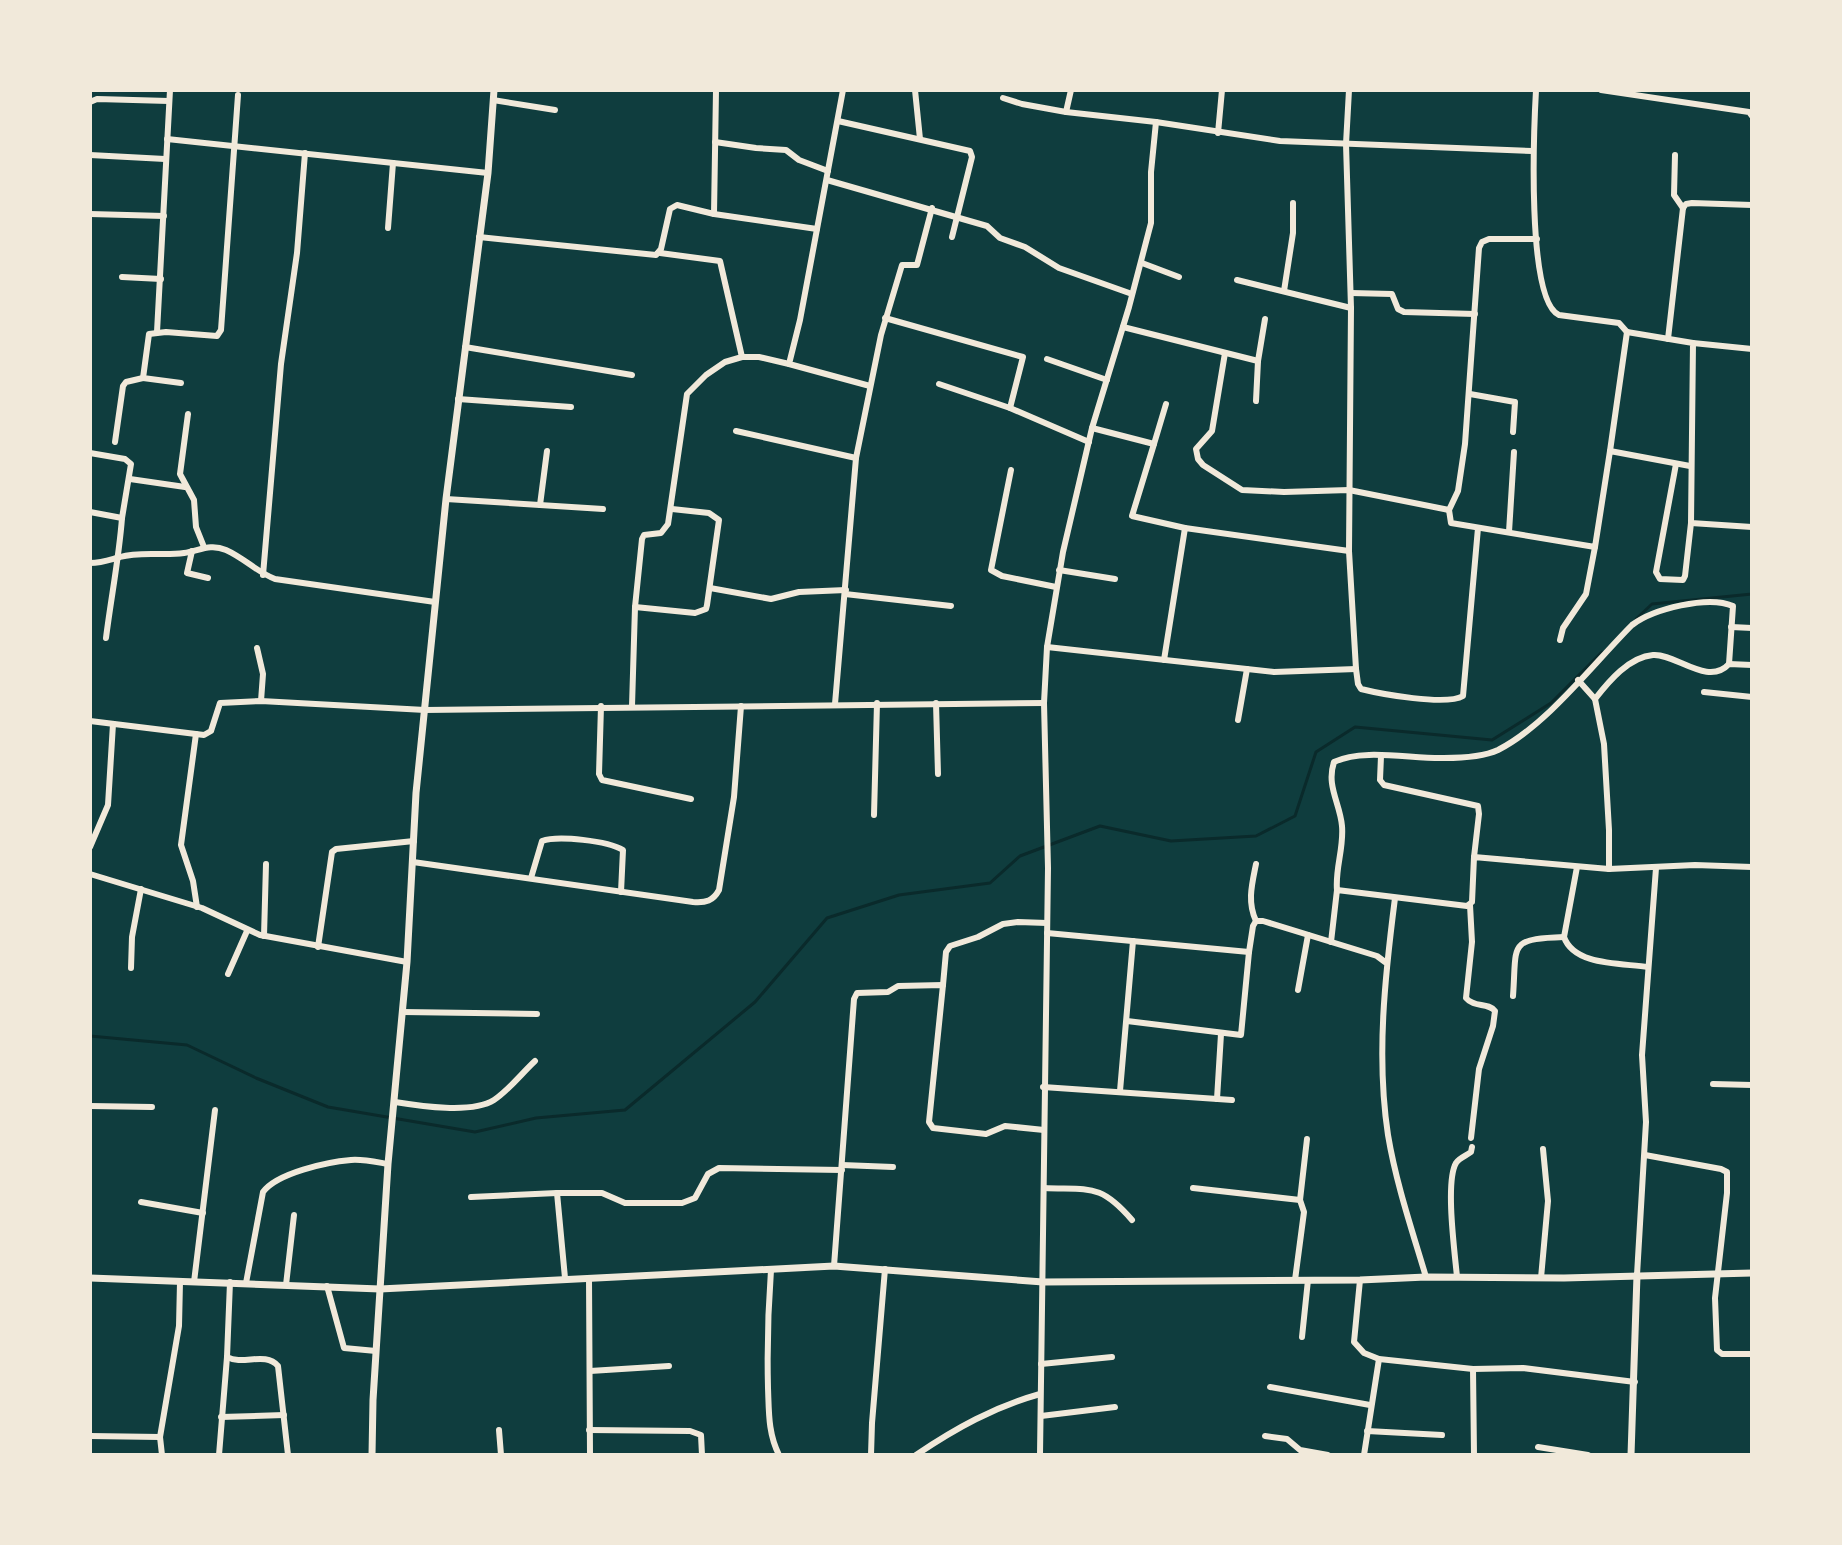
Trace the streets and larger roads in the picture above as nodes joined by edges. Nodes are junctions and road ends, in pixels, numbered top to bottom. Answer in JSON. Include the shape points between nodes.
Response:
{"nodes":[{"id":1,"x":170,"y":90,"type":"edge"},
{"id":2,"x":494,"y":90,"type":"edge"},
{"id":3,"x":716,"y":90,"type":"edge"},
{"id":4,"x":843,"y":90,"type":"edge"},
{"id":5,"x":915,"y":90,"type":"edge"},
{"id":6,"x":1071,"y":90,"type":"edge"},
{"id":7,"x":1222,"y":90,"type":"edge"},
{"id":8,"x":1349,"y":90,"type":"edge"},
{"id":9,"x":1536,"y":90,"type":"edge"},
{"id":10,"x":1601,"y":90,"type":"edge"},
{"id":11,"x":238,"y":95,"type":"dead end"},
{"id":12,"x":1003,"y":98,"type":"dead end"},
{"id":13,"x":493,"y":100,"type":"junction"},
{"id":14,"x":169,"y":101,"type":"junction"},
{"id":15,"x":90,"y":102,"type":"edge"},
{"id":16,"x":555,"y":110,"type":"dead end"},
{"id":17,"x":1066,"y":112,"type":"junction"},
{"id":18,"x":1752,"y":116,"type":"edge"},
{"id":19,"x":838,"y":121,"type":"junction"},
{"id":20,"x":1156,"y":122,"type":"junction"},
{"id":21,"x":1218,"y":133,"type":"junction"},
{"id":22,"x":167,"y":139,"type":"junction"},
{"id":23,"x":920,"y":139,"type":"junction"},
{"id":24,"x":715,"y":142,"type":"junction"},
{"id":25,"x":1344,"y":144,"type":"junction"},
{"id":26,"x":233,"y":146,"type":"junction"},
{"id":27,"x":1532,"y":151,"type":"junction"},
{"id":28,"x":305,"y":153,"type":"junction"},
{"id":29,"x":90,"y":155,"type":"edge"},
{"id":30,"x":1675,"y":155,"type":"dead end"},
{"id":31,"x":165,"y":159,"type":"junction"},
{"id":32,"x":393,"y":163,"type":"junction"},
{"id":33,"x":828,"y":171,"type":"junction"},
{"id":34,"x":488,"y":173,"type":"junction"},
{"id":35,"x":827,"y":180,"type":"junction"},
{"id":36,"x":1752,"y":194,"type":"edge"},
{"id":37,"x":1293,"y":203,"type":"dead end"},
{"id":38,"x":1752,"y":205,"type":"edge"},
{"id":39,"x":932,"y":208,"type":"junction"},
{"id":40,"x":1683,"y":208,"type":"junction"},
{"id":41,"x":90,"y":214,"type":"edge"},
{"id":42,"x":714,"y":214,"type":"junction"},
{"id":43,"x":958,"y":215,"type":"junction"},
{"id":44,"x":164,"y":216,"type":"junction"},
{"id":45,"x":388,"y":228,"type":"dead end"},
{"id":46,"x":817,"y":229,"type":"junction"},
{"id":47,"x":479,"y":237,"type":"junction"},
{"id":48,"x":952,"y":237,"type":"dead end"},
{"id":49,"x":1537,"y":239,"type":"junction"},
{"id":50,"x":660,"y":253,"type":"junction"},
{"id":51,"x":1142,"y":263,"type":"junction"},
{"id":52,"x":122,"y":277,"type":"dead end"},
{"id":53,"x":1179,"y":277,"type":"dead end"},
{"id":54,"x":161,"y":279,"type":"junction"},
{"id":55,"x":1237,"y":280,"type":"dead end"},
{"id":56,"x":1284,"y":291,"type":"junction"},
{"id":57,"x":1351,"y":293,"type":"junction"},
{"id":58,"x":1132,"y":294,"type":"junction"},
{"id":59,"x":1351,"y":308,"type":"junction"},
{"id":60,"x":1475,"y":314,"type":"junction"},
{"id":61,"x":885,"y":318,"type":"junction"},
{"id":62,"x":1265,"y":319,"type":"dead end"},
{"id":63,"x":1123,"y":327,"type":"junction"},
{"id":64,"x":157,"y":332,"type":"junction"},
{"id":65,"x":1627,"y":332,"type":"junction"},
{"id":66,"x":1668,"y":339,"type":"junction"},
{"id":67,"x":1693,"y":343,"type":"junction"},
{"id":68,"x":465,"y":347,"type":"junction"},
{"id":69,"x":1752,"y":349,"type":"edge"},
{"id":70,"x":1225,"y":353,"type":"junction"},
{"id":71,"x":742,"y":357,"type":"junction"},
{"id":72,"x":1047,"y":359,"type":"dead end"},
{"id":73,"x":1258,"y":361,"type":"junction"},
{"id":74,"x":789,"y":364,"type":"junction"},
{"id":75,"x":632,"y":375,"type":"dead end"},
{"id":76,"x":143,"y":378,"type":"junction"},
{"id":77,"x":1107,"y":380,"type":"junction"},
{"id":78,"x":181,"y":383,"type":"dead end"},
{"id":79,"x":939,"y":384,"type":"dead end"},
{"id":80,"x":870,"y":386,"type":"junction"},
{"id":81,"x":1470,"y":394,"type":"junction"},
{"id":82,"x":458,"y":399,"type":"junction"},
{"id":83,"x":1256,"y":401,"type":"dead end"},
{"id":84,"x":1166,"y":404,"type":"dead end"},
{"id":85,"x":571,"y":407,"type":"dead end"},
{"id":86,"x":1010,"y":408,"type":"junction"},
{"id":87,"x":188,"y":414,"type":"dead end"},
{"id":88,"x":1092,"y":428,"type":"junction"},
{"id":89,"x":736,"y":431,"type":"dead end"},
{"id":90,"x":1513,"y":432,"type":"dead end"},
{"id":91,"x":115,"y":442,"type":"dead end"},
{"id":92,"x":1089,"y":442,"type":"junction"},
{"id":93,"x":1154,"y":444,"type":"junction"},
{"id":94,"x":547,"y":451,"type":"dead end"},
{"id":95,"x":1610,"y":451,"type":"junction"},
{"id":96,"x":1514,"y":452,"type":"dead end"},
{"id":97,"x":90,"y":453,"type":"edge"},
{"id":98,"x":856,"y":458,"type":"junction"},
{"id":99,"x":1676,"y":464,"type":"junction"},
{"id":100,"x":1690,"y":466,"type":"junction"},
{"id":101,"x":1011,"y":470,"type":"dead end"},
{"id":102,"x":130,"y":479,"type":"junction"},
{"id":103,"x":185,"y":487,"type":"junction"},
{"id":104,"x":1349,"y":490,"type":"junction"},
{"id":105,"x":446,"y":499,"type":"junction"},
{"id":106,"x":540,"y":505,"type":"junction"},
{"id":107,"x":603,"y":509,"type":"dead end"},
{"id":108,"x":672,"y":509,"type":"junction"},
{"id":109,"x":1449,"y":510,"type":"junction"},
{"id":110,"x":90,"y":512,"type":"edge"},
{"id":111,"x":122,"y":518,"type":"junction"},
{"id":112,"x":1691,"y":523,"type":"junction"},
{"id":113,"x":1752,"y":527,"type":"edge"},
{"id":114,"x":1185,"y":528,"type":"junction"},
{"id":115,"x":1478,"y":528,"type":"junction"},
{"id":116,"x":1509,"y":532,"type":"junction"},
{"id":117,"x":204,"y":547,"type":"junction"},
{"id":118,"x":1595,"y":547,"type":"junction"},
{"id":119,"x":1345,"y":550,"type":"junction"},
{"id":120,"x":192,"y":551,"type":"junction"},
{"id":121,"x":119,"y":557,"type":"junction"},
{"id":122,"x":90,"y":563,"type":"edge"},
{"id":123,"x":1059,"y":570,"type":"junction"},
{"id":124,"x":263,"y":575,"type":"junction"},
{"id":125,"x":208,"y":578,"type":"dead end"},
{"id":126,"x":1115,"y":579,"type":"dead end"},
{"id":127,"x":1056,"y":587,"type":"junction"},
{"id":128,"x":710,"y":588,"type":"junction"},
{"id":129,"x":845,"y":592,"type":"junction"},
{"id":130,"x":435,"y":602,"type":"junction"},
{"id":131,"x":951,"y":606,"type":"dead end"},
{"id":132,"x":635,"y":607,"type":"junction"},
{"id":133,"x":1731,"y":627,"type":"junction"},
{"id":134,"x":1752,"y":628,"type":"edge"},
{"id":135,"x":106,"y":638,"type":"dead end"},
{"id":136,"x":1560,"y":640,"type":"dead end"},
{"id":137,"x":1047,"y":647,"type":"junction"},
{"id":138,"x":257,"y":648,"type":"dead end"},
{"id":139,"x":1164,"y":660,"type":"junction"},
{"id":140,"x":1729,"y":664,"type":"junction"},
{"id":141,"x":1752,"y":665,"type":"edge"},
{"id":142,"x":1247,"y":669,"type":"junction"},
{"id":143,"x":1354,"y":669,"type":"junction"},
{"id":144,"x":1578,"y":680,"type":"junction"},
{"id":145,"x":1704,"y":692,"type":"dead end"},
{"id":146,"x":1752,"y":697,"type":"edge"},
{"id":147,"x":1595,"y":699,"type":"junction"},
{"id":148,"x":261,"y":701,"type":"junction"},
{"id":149,"x":877,"y":703,"type":"junction"},
{"id":150,"x":936,"y":703,"type":"junction"},
{"id":151,"x":1044,"y":703,"type":"junction"},
{"id":152,"x":835,"y":704,"type":"junction"},
{"id":153,"x":601,"y":706,"type":"junction"},
{"id":154,"x":632,"y":706,"type":"junction"},
{"id":155,"x":741,"y":706,"type":"junction"},
{"id":156,"x":425,"y":710,"type":"junction"},
{"id":157,"x":1238,"y":720,"type":"dead end"},
{"id":158,"x":90,"y":721,"type":"edge"},
{"id":159,"x":113,"y":724,"type":"junction"},
{"id":160,"x":196,"y":734,"type":"junction"},
{"id":161,"x":1381,"y":756,"type":"junction"},
{"id":162,"x":938,"y":774,"type":"dead end"},
{"id":163,"x":691,"y":799,"type":"dead end"},
{"id":164,"x":874,"y":815,"type":"dead end"},
{"id":165,"x":414,"y":841,"type":"junction"},
{"id":166,"x":90,"y":847,"type":"edge"},
{"id":167,"x":1474,"y":857,"type":"junction"},
{"id":168,"x":413,"y":862,"type":"junction"},
{"id":169,"x":266,"y":864,"type":"dead end"},
{"id":170,"x":1256,"y":864,"type":"dead end"},
{"id":171,"x":1577,"y":867,"type":"junction"},
{"id":172,"x":1752,"y":867,"type":"edge"},
{"id":173,"x":1656,"y":868,"type":"junction"},
{"id":174,"x":1609,"y":869,"type":"junction"},
{"id":175,"x":90,"y":874,"type":"edge"},
{"id":176,"x":531,"y":878,"type":"junction"},
{"id":177,"x":141,"y":889,"type":"junction"},
{"id":178,"x":1337,"y":890,"type":"junction"},
{"id":179,"x":621,"y":892,"type":"junction"},
{"id":180,"x":1395,"y":898,"type":"junction"},
{"id":181,"x":1470,"y":905,"type":"junction"},
{"id":182,"x":197,"y":907,"type":"junction"},
{"id":183,"x":1256,"y":921,"type":"junction"},
{"id":184,"x":1047,"y":923,"type":"junction"},
{"id":185,"x":247,"y":931,"type":"junction"},
{"id":186,"x":1047,"y":933,"type":"junction"},
{"id":187,"x":1308,"y":935,"type":"junction"},
{"id":188,"x":264,"y":936,"type":"junction"},
{"id":189,"x":1564,"y":937,"type":"junction"},
{"id":190,"x":1133,"y":941,"type":"junction"},
{"id":191,"x":1331,"y":942,"type":"junction"},
{"id":192,"x":318,"y":947,"type":"junction"},
{"id":193,"x":1249,"y":952,"type":"junction"},
{"id":194,"x":407,"y":962,"type":"junction"},
{"id":195,"x":1386,"y":966,"type":"junction"},
{"id":196,"x":1648,"y":967,"type":"junction"},
{"id":197,"x":131,"y":968,"type":"dead end"},
{"id":198,"x":228,"y":974,"type":"dead end"},
{"id":199,"x":943,"y":985,"type":"junction"},
{"id":200,"x":1298,"y":990,"type":"dead end"},
{"id":201,"x":1513,"y":996,"type":"dead end"},
{"id":202,"x":403,"y":1012,"type":"junction"},
{"id":203,"x":537,"y":1014,"type":"dead end"},
{"id":204,"x":1127,"y":1021,"type":"junction"},
{"id":205,"x":1221,"y":1034,"type":"junction"},
{"id":206,"x":535,"y":1061,"type":"dead end"},
{"id":207,"x":1713,"y":1084,"type":"dead end"},
{"id":208,"x":1752,"y":1085,"type":"edge"},
{"id":209,"x":1043,"y":1087,"type":"junction"},
{"id":210,"x":1120,"y":1091,"type":"junction"},
{"id":211,"x":1217,"y":1099,"type":"junction"},
{"id":212,"x":1232,"y":1100,"type":"dead end"},
{"id":213,"x":90,"y":1106,"type":"edge"},
{"id":214,"x":395,"y":1106,"type":"junction"},
{"id":215,"x":152,"y":1107,"type":"dead end"},
{"id":216,"x":215,"y":1110,"type":"dead end"},
{"id":217,"x":1044,"y":1130,"type":"junction"},
{"id":218,"x":1471,"y":1138,"type":"dead end"},
{"id":219,"x":1307,"y":1139,"type":"dead end"},
{"id":220,"x":1472,"y":1147,"type":"dead end"},
{"id":221,"x":1543,"y":1149,"type":"dead end"},
{"id":222,"x":1645,"y":1155,"type":"junction"},
{"id":223,"x":388,"y":1164,"type":"junction"},
{"id":224,"x":842,"y":1167,"type":"junction"},
{"id":225,"x":893,"y":1167,"type":"dead end"},
{"id":226,"x":1044,"y":1188,"type":"junction"},
{"id":227,"x":1193,"y":1188,"type":"dead end"},
{"id":228,"x":557,"y":1193,"type":"junction"},
{"id":229,"x":471,"y":1197,"type":"dead end"},
{"id":230,"x":1300,"y":1200,"type":"junction"},
{"id":231,"x":141,"y":1202,"type":"dead end"},
{"id":232,"x":203,"y":1213,"type":"junction"},
{"id":233,"x":294,"y":1215,"type":"dead end"},
{"id":234,"x":1132,"y":1220,"type":"dead end"},
{"id":235,"x":834,"y":1266,"type":"junction"},
{"id":236,"x":885,"y":1269,"type":"junction"},
{"id":237,"x":771,"y":1270,"type":"junction"},
{"id":238,"x":1717,"y":1273,"type":"junction"},
{"id":239,"x":1752,"y":1273,"type":"edge"},
{"id":240,"x":1637,"y":1275,"type":"junction"},
{"id":241,"x":1426,"y":1277,"type":"junction"},
{"id":242,"x":1457,"y":1277,"type":"junction"},
{"id":243,"x":90,"y":1278,"type":"edge"},
{"id":244,"x":565,"y":1278,"type":"junction"},
{"id":245,"x":589,"y":1278,"type":"junction"},
{"id":246,"x":1541,"y":1278,"type":"junction"},
{"id":247,"x":1295,"y":1280,"type":"junction"},
{"id":248,"x":1308,"y":1280,"type":"junction"},
{"id":249,"x":1360,"y":1280,"type":"junction"},
{"id":250,"x":180,"y":1282,"type":"junction"},
{"id":251,"x":194,"y":1282,"type":"junction"},
{"id":252,"x":230,"y":1282,"type":"junction"},
{"id":253,"x":1043,"y":1282,"type":"junction"},
{"id":254,"x":246,"y":1283,"type":"junction"},
{"id":255,"x":286,"y":1285,"type":"junction"},
{"id":256,"x":327,"y":1286,"type":"junction"},
{"id":257,"x":380,"y":1289,"type":"junction"},
{"id":258,"x":1302,"y":1337,"type":"dead end"},
{"id":259,"x":376,"y":1351,"type":"junction"},
{"id":260,"x":1752,"y":1354,"type":"edge"},
{"id":261,"x":227,"y":1357,"type":"junction"},
{"id":262,"x":1112,"y":1357,"type":"dead end"},
{"id":263,"x":1379,"y":1359,"type":"junction"},
{"id":264,"x":1041,"y":1364,"type":"junction"},
{"id":265,"x":669,"y":1366,"type":"dead end"},
{"id":266,"x":1473,"y":1369,"type":"junction"},
{"id":267,"x":590,"y":1371,"type":"junction"},
{"id":268,"x":1635,"y":1382,"type":"junction"},
{"id":269,"x":1270,"y":1387,"type":"dead end"},
{"id":270,"x":1040,"y":1394,"type":"junction"},
{"id":271,"x":1370,"y":1405,"type":"junction"},
{"id":272,"x":1115,"y":1407,"type":"dead end"},
{"id":273,"x":284,"y":1415,"type":"junction"},
{"id":274,"x":1041,"y":1416,"type":"junction"},
{"id":275,"x":221,"y":1417,"type":"junction"},
{"id":276,"x":499,"y":1430,"type":"dead end"},
{"id":277,"x":589,"y":1430,"type":"junction"},
{"id":278,"x":1367,"y":1431,"type":"junction"},
{"id":279,"x":1442,"y":1435,"type":"dead end"},
{"id":280,"x":90,"y":1436,"type":"edge"},
{"id":281,"x":1265,"y":1436,"type":"dead end"},
{"id":282,"x":160,"y":1437,"type":"junction"},
{"id":283,"x":1538,"y":1447,"type":"dead end"},
{"id":284,"x":162,"y":1455,"type":"edge"},
{"id":285,"x":219,"y":1455,"type":"edge"},
{"id":286,"x":288,"y":1455,"type":"edge"},
{"id":287,"x":372,"y":1455,"type":"edge"},
{"id":288,"x":501,"y":1455,"type":"edge"},
{"id":289,"x":590,"y":1455,"type":"edge"},
{"id":290,"x":702,"y":1455,"type":"edge"},
{"id":291,"x":779,"y":1455,"type":"edge"},
{"id":292,"x":871,"y":1455,"type":"edge"},
{"id":293,"x":916,"y":1455,"type":"edge"},
{"id":294,"x":1040,"y":1455,"type":"edge"},
{"id":295,"x":1328,"y":1455,"type":"edge"},
{"id":296,"x":1364,"y":1455,"type":"edge"},
{"id":297,"x":1474,"y":1455,"type":"edge"},
{"id":298,"x":1588,"y":1455,"type":"edge"},
{"id":299,"x":1631,"y":1455,"type":"edge"}],
"edges":[{"from":1,"to":14,"type":"street"},
{"from":2,"to":13,"type":"street"},
{"from":3,"to":24,"type":"street"},
{"from":4,"to":19,"type":"street"},
{"from":5,"to":23,"type":"street"},
{"from":6,"to":17,"type":"street"},
{"from":7,"to":21,"type":"street"},
{"from":8,"to":25,"type":"street"},
{"from":9,"to":27,"type":"street"},
{"from":10,"to":18,"type":"street"},
{"from":11,"to":26,"type":"street"},
{"from":12,"to":17,"type":"street"},
{"from":13,"to":16,"type":"street"},
{"from":13,"to":34,"type":"street"},
{"from":14,"to":15,"type":"street"},
{"from":14,"to":22,"type":"street"},
{"from":17,"to":20,"type":"street"},
{"from":19,"to":23,"type":"street"},
{"from":19,"to":33,"type":"street"},
{"from":20,"to":21,"type":"street"},
{"from":20,"to":51,"type":"street","via":[[1151,223]]},
{"from":21,"to":25,"type":"street"},
{"from":22,"to":26,"type":"street"},
{"from":22,"to":31,"type":"street"},
{"from":23,"to":43,"type":"street","via":[[967,148],[972,154]]},
{"from":24,"to":33,"type":"street","via":[[786,150]]},
{"from":24,"to":42,"type":"street"},
{"from":25,"to":27,"type":"street"},
{"from":25,"to":57,"type":"street"},
{"from":26,"to":28,"type":"street"},
{"from":26,"to":64,"type":"street","via":[[221,330],[217,336]]},
{"from":27,"to":49,"type":"street"},
{"from":28,"to":32,"type":"street"},
{"from":28,"to":124,"type":"street"},
{"from":29,"to":31,"type":"street"},
{"from":30,"to":40,"type":"street","via":[[1674,195]]},
{"from":31,"to":44,"type":"street"},
{"from":32,"to":34,"type":"street"},
{"from":32,"to":45,"type":"street"},
{"from":33,"to":35,"type":"street"},
{"from":34,"to":47,"type":"street"},
{"from":35,"to":39,"type":"street"},
{"from":35,"to":46,"type":"street"},
{"from":36,"to":38,"type":"street"},
{"from":37,"to":56,"type":"street"},
{"from":38,"to":40,"type":"street","via":[[1692,203]]},
{"from":39,"to":43,"type":"street"},
{"from":39,"to":61,"type":"street","via":[[917,265],[902,265]]},
{"from":40,"to":66,"type":"street"},
{"from":41,"to":44,"type":"street"},
{"from":42,"to":46,"type":"street"},
{"from":42,"to":50,"type":"street","via":[[677,205],[670,209]]},
{"from":43,"to":48,"type":"street"},
{"from":43,"to":58,"type":"street","via":[[1059,268]]},
{"from":44,"to":54,"type":"street"},
{"from":46,"to":74,"type":"street"},
{"from":47,"to":50,"type":"street"},
{"from":47,"to":68,"type":"street"},
{"from":49,"to":60,"type":"street","via":[[1482,242]]},
{"from":49,"to":65,"type":"street","via":[[1553,312],[1619,323]]},
{"from":50,"to":71,"type":"street","via":[[720,261]]},
{"from":51,"to":53,"type":"street"},
{"from":51,"to":58,"type":"street"},
{"from":52,"to":54,"type":"street"},
{"from":54,"to":64,"type":"street"},
{"from":55,"to":56,"type":"street"},
{"from":56,"to":59,"type":"street"},
{"from":57,"to":59,"type":"street"},
{"from":57,"to":60,"type":"street","via":[[1392,294],[1404,312]]},
{"from":58,"to":63,"type":"street"},
{"from":59,"to":104,"type":"street"},
{"from":60,"to":81,"type":"street"},
{"from":61,"to":80,"type":"street"},
{"from":61,"to":86,"type":"street","via":[[1023,357]]},
{"from":62,"to":73,"type":"street"},
{"from":63,"to":70,"type":"street"},
{"from":63,"to":77,"type":"street"},
{"from":64,"to":76,"type":"street","via":[[149,334]]},
{"from":65,"to":66,"type":"street"},
{"from":65,"to":95,"type":"street"},
{"from":66,"to":67,"type":"street"},
{"from":67,"to":69,"type":"street"},
{"from":67,"to":100,"type":"street"},
{"from":68,"to":75,"type":"street"},
{"from":68,"to":82,"type":"street"},
{"from":70,"to":73,"type":"street"},
{"from":70,"to":104,"type":"street","via":[[1212,431],[1198,444],[1198,459],[1242,490]]},
{"from":71,"to":74,"type":"street"},
{"from":71,"to":108,"type":"street","via":[[725,362],[687,394]]},
{"from":72,"to":77,"type":"street"},
{"from":73,"to":83,"type":"street"},
{"from":74,"to":80,"type":"street"},
{"from":76,"to":78,"type":"street"},
{"from":76,"to":91,"type":"street","via":[[123,386]]},
{"from":77,"to":88,"type":"street"},
{"from":79,"to":86,"type":"street"},
{"from":80,"to":98,"type":"street"},
{"from":81,"to":90,"type":"street","via":[[1515,402]]},
{"from":81,"to":109,"type":"street","via":[[1458,491]]},
{"from":82,"to":85,"type":"street"},
{"from":82,"to":105,"type":"street"},
{"from":84,"to":93,"type":"street"},
{"from":86,"to":92,"type":"street"},
{"from":87,"to":103,"type":"street","via":[[180,474]]},
{"from":88,"to":92,"type":"street"},
{"from":88,"to":93,"type":"street"},
{"from":89,"to":98,"type":"street"},
{"from":92,"to":123,"type":"street"},
{"from":93,"to":114,"type":"street","via":[[1132,516]]},
{"from":94,"to":106,"type":"street"},
{"from":95,"to":99,"type":"street"},
{"from":95,"to":118,"type":"street"},
{"from":96,"to":116,"type":"street"},
{"from":97,"to":102,"type":"street","via":[[129,461]]},
{"from":98,"to":129,"type":"street"},
{"from":99,"to":100,"type":"street"},
{"from":99,"to":112,"type":"street","via":[[1656,572],[1660,579],[1681,581],[1685,576]]},
{"from":100,"to":112,"type":"street"},
{"from":101,"to":127,"type":"street","via":[[991,570]]},
{"from":102,"to":103,"type":"street"},
{"from":102,"to":111,"type":"street"},
{"from":103,"to":117,"type":"street","via":[[194,500]]},
{"from":104,"to":109,"type":"street"},
{"from":104,"to":119,"type":"street"},
{"from":105,"to":106,"type":"street"},
{"from":105,"to":130,"type":"street"},
{"from":106,"to":107,"type":"street"},
{"from":108,"to":128,"type":"street","via":[[717,516]]},
{"from":108,"to":132,"type":"street","via":[[666,530],[643,536]]},
{"from":109,"to":115,"type":"street","via":[[1451,523]]},
{"from":110,"to":111,"type":"street"},
{"from":111,"to":121,"type":"street"},
{"from":112,"to":113,"type":"street"},
{"from":114,"to":119,"type":"street"},
{"from":114,"to":139,"type":"street"},
{"from":115,"to":116,"type":"street"},
{"from":115,"to":143,"type":"street","via":[[1463,696],[1433,699],[1361,689]]},
{"from":116,"to":118,"type":"street"},
{"from":117,"to":120,"type":"street"},
{"from":117,"to":124,"type":"street","via":[[227,550]]},
{"from":118,"to":136,"type":"street","via":[[1586,594]]},
{"from":119,"to":143,"type":"street"},
{"from":120,"to":121,"type":"street"},
{"from":120,"to":125,"type":"street","via":[[187,573]]},
{"from":121,"to":122,"type":"street"},
{"from":121,"to":135,"type":"street"},
{"from":123,"to":126,"type":"street"},
{"from":123,"to":127,"type":"street"},
{"from":124,"to":130,"type":"street"},
{"from":127,"to":137,"type":"street"},
{"from":128,"to":129,"type":"street","via":[[771,599],[799,592]]},
{"from":128,"to":132,"type":"street","via":[[706,609],[699,613]]},
{"from":129,"to":131,"type":"street"},
{"from":129,"to":152,"type":"street"},
{"from":130,"to":156,"type":"street"},
{"from":132,"to":154,"type":"street"},
{"from":133,"to":134,"type":"street"},
{"from":133,"to":140,"type":"street"},
{"from":133,"to":144,"type":"street","via":[[1730,604],[1667,607],[1632,625]]},
{"from":137,"to":139,"type":"street"},
{"from":137,"to":151,"type":"street"},
{"from":138,"to":148,"type":"street","via":[[263,674]]},
{"from":139,"to":142,"type":"street"},
{"from":140,"to":141,"type":"street"},
{"from":140,"to":147,"type":"street","via":[[1712,672],[1665,656],[1642,657],[1618,672]]},
{"from":142,"to":143,"type":"street"},
{"from":142,"to":157,"type":"street"},
{"from":144,"to":147,"type":"street"},
{"from":144,"to":161,"type":"street","via":[[1523,734],[1497,750],[1447,758]]},
{"from":145,"to":146,"type":"street"},
{"from":147,"to":174,"type":"street","via":[[1606,775]]},
{"from":148,"to":156,"type":"street"},
{"from":148,"to":160,"type":"street","via":[[220,703],[211,731]]},
{"from":149,"to":150,"type":"street"},
{"from":149,"to":152,"type":"street"},
{"from":149,"to":164,"type":"street"},
{"from":150,"to":151,"type":"street"},
{"from":150,"to":162,"type":"street"},
{"from":151,"to":184,"type":"street"},
{"from":152,"to":155,"type":"street"},
{"from":153,"to":154,"type":"street"},
{"from":153,"to":156,"type":"street"},
{"from":153,"to":163,"type":"street","via":[[602,780]]},
{"from":154,"to":155,"type":"street"},
{"from":155,"to":179,"type":"street","via":[[734,797],[715,898],[704,903]]},
{"from":156,"to":165,"type":"street"},
{"from":158,"to":159,"type":"street"},
{"from":159,"to":160,"type":"street"},
{"from":159,"to":166,"type":"street","via":[[108,805]]},
{"from":160,"to":182,"type":"street","via":[[181,845]]},
{"from":161,"to":167,"type":"street","via":[[1384,785],[1478,806]]},
{"from":161,"to":178,"type":"street","via":[[1334,762],[1332,791],[1343,834]]},
{"from":165,"to":168,"type":"street"},
{"from":165,"to":192,"type":"street","via":[[332,852]]},
{"from":167,"to":171,"type":"street"},
{"from":167,"to":181,"type":"street"},
{"from":168,"to":176,"type":"street"},
{"from":168,"to":194,"type":"street"},
{"from":169,"to":188,"type":"street"},
{"from":170,"to":183,"type":"street","via":[[1250,897]]},
{"from":171,"to":174,"type":"street"},
{"from":171,"to":189,"type":"street"},
{"from":172,"to":173,"type":"street"},
{"from":173,"to":174,"type":"street"},
{"from":173,"to":196,"type":"street"},
{"from":175,"to":177,"type":"street"},
{"from":176,"to":179,"type":"street"},
{"from":176,"to":179,"type":"street","via":[[542,841],[608,844],[623,850]]},
{"from":177,"to":182,"type":"street"},
{"from":177,"to":197,"type":"street"},
{"from":178,"to":180,"type":"street"},
{"from":178,"to":191,"type":"street"},
{"from":180,"to":181,"type":"street"},
{"from":180,"to":195,"type":"street"},
{"from":181,"to":218,"type":"street","via":[[1466,998],[1495,1011],[1479,1069]]},
{"from":182,"to":185,"type":"street"},
{"from":183,"to":187,"type":"street"},
{"from":183,"to":193,"type":"street"},
{"from":184,"to":186,"type":"street"},
{"from":184,"to":199,"type":"street","via":[[1003,924],[950,946]]},
{"from":185,"to":188,"type":"street"},
{"from":185,"to":198,"type":"street"},
{"from":186,"to":190,"type":"street"},
{"from":186,"to":209,"type":"street"},
{"from":187,"to":191,"type":"street"},
{"from":187,"to":200,"type":"street"},
{"from":188,"to":192,"type":"street"},
{"from":189,"to":196,"type":"street","via":[[1571,949],[1588,958]]},
{"from":189,"to":201,"type":"street","via":[[1527,938],[1520,943]]},
{"from":190,"to":193,"type":"street"},
{"from":190,"to":204,"type":"street"},
{"from":191,"to":195,"type":"street","via":[[1384,959]]},
{"from":192,"to":194,"type":"street"},
{"from":193,"to":205,"type":"street","via":[[1243,1033]]},
{"from":194,"to":202,"type":"street"},
{"from":195,"to":241,"type":"street","via":[[1386,1121],[1399,1189]]},
{"from":196,"to":222,"type":"street","via":[[1642,1055]]},
{"from":199,"to":217,"type":"street","via":[[930,1125],[986,1134],[1005,1126]]},
{"from":199,"to":224,"type":"street","via":[[898,986],[855,996]]},
{"from":202,"to":203,"type":"street"},
{"from":202,"to":214,"type":"street"},
{"from":204,"to":205,"type":"street"},
{"from":204,"to":210,"type":"street"},
{"from":205,"to":211,"type":"street"},
{"from":206,"to":214,"type":"street","via":[[488,1103]]},
{"from":207,"to":208,"type":"street"},
{"from":209,"to":210,"type":"street"},
{"from":209,"to":217,"type":"street"},
{"from":210,"to":211,"type":"street"},
{"from":211,"to":212,"type":"street"},
{"from":213,"to":215,"type":"street"},
{"from":214,"to":223,"type":"street"},
{"from":216,"to":232,"type":"street"},
{"from":217,"to":226,"type":"street"},
{"from":219,"to":230,"type":"street"},
{"from":220,"to":242,"type":"street","via":[[1454,1171],[1451,1214]]},
{"from":221,"to":246,"type":"street","via":[[1548,1201]]},
{"from":222,"to":238,"type":"street","via":[[1727,1172]]},
{"from":222,"to":240,"type":"street"},
{"from":223,"to":254,"type":"street","via":[[344,1161],[288,1175],[268,1186]]},
{"from":223,"to":257,"type":"street"},
{"from":224,"to":225,"type":"street"},
{"from":224,"to":228,"type":"street","via":[[719,1168],[708,1174],[695,1198],[682,1203],[625,1203],[602,1193]]},
{"from":224,"to":235,"type":"street"},
{"from":226,"to":234,"type":"street","via":[[1107,1194]]},
{"from":226,"to":253,"type":"street"},
{"from":227,"to":230,"type":"street"},
{"from":228,"to":229,"type":"street"},
{"from":228,"to":244,"type":"street"},
{"from":230,"to":247,"type":"street","via":[[1304,1212]]},
{"from":231,"to":232,"type":"street"},
{"from":232,"to":251,"type":"street"},
{"from":233,"to":255,"type":"street"},
{"from":235,"to":236,"type":"street"},
{"from":235,"to":237,"type":"street"},
{"from":236,"to":253,"type":"street"},
{"from":236,"to":292,"type":"street"},
{"from":237,"to":245,"type":"street"},
{"from":237,"to":291,"type":"street","via":[[768,1410]]},
{"from":238,"to":239,"type":"street"},
{"from":238,"to":240,"type":"street"},
{"from":238,"to":260,"type":"street","via":[[1717,1350]]},
{"from":240,"to":246,"type":"street"},
{"from":240,"to":268,"type":"street"},
{"from":241,"to":242,"type":"street"},
{"from":241,"to":249,"type":"street"},
{"from":242,"to":246,"type":"street"},
{"from":243,"to":250,"type":"street"},
{"from":244,"to":245,"type":"street"},
{"from":244,"to":257,"type":"street"},
{"from":245,"to":267,"type":"street"},
{"from":247,"to":248,"type":"street"},
{"from":247,"to":253,"type":"street"},
{"from":248,"to":249,"type":"street"},
{"from":248,"to":258,"type":"street"},
{"from":249,"to":263,"type":"street","via":[[1354,1342]]},
{"from":250,"to":251,"type":"street"},
{"from":250,"to":282,"type":"street","via":[[178,1340]]},
{"from":251,"to":252,"type":"street"},
{"from":252,"to":254,"type":"street"},
{"from":252,"to":261,"type":"street"},
{"from":253,"to":264,"type":"street"},
{"from":254,"to":255,"type":"street"},
{"from":255,"to":256,"type":"street"},
{"from":256,"to":257,"type":"street"},
{"from":256,"to":259,"type":"street","via":[[344,1348]]},
{"from":257,"to":259,"type":"street"},
{"from":259,"to":287,"type":"street"},
{"from":261,"to":273,"type":"street","via":[[274,1361]]},
{"from":261,"to":275,"type":"street"},
{"from":262,"to":264,"type":"street"},
{"from":263,"to":266,"type":"street"},
{"from":263,"to":271,"type":"street"},
{"from":264,"to":270,"type":"street"},
{"from":265,"to":267,"type":"street"},
{"from":266,"to":268,"type":"street","via":[[1515,1368]]},
{"from":266,"to":297,"type":"street"},
{"from":267,"to":277,"type":"street"},
{"from":268,"to":299,"type":"street"},
{"from":269,"to":271,"type":"street"},
{"from":270,"to":274,"type":"street"},
{"from":270,"to":293,"type":"street","via":[[994,1408]]},
{"from":271,"to":278,"type":"street"},
{"from":272,"to":274,"type":"street"},
{"from":273,"to":275,"type":"street"},
{"from":273,"to":286,"type":"street"},
{"from":274,"to":294,"type":"street"},
{"from":275,"to":285,"type":"street"},
{"from":276,"to":288,"type":"street"},
{"from":277,"to":289,"type":"street"},
{"from":277,"to":290,"type":"street","via":[[690,1431],[701,1435]]},
{"from":278,"to":279,"type":"street"},
{"from":278,"to":296,"type":"street"},
{"from":280,"to":282,"type":"street"},
{"from":281,"to":295,"type":"street"},
{"from":282,"to":284,"type":"street"},
{"from":283,"to":298,"type":"street"}]}
